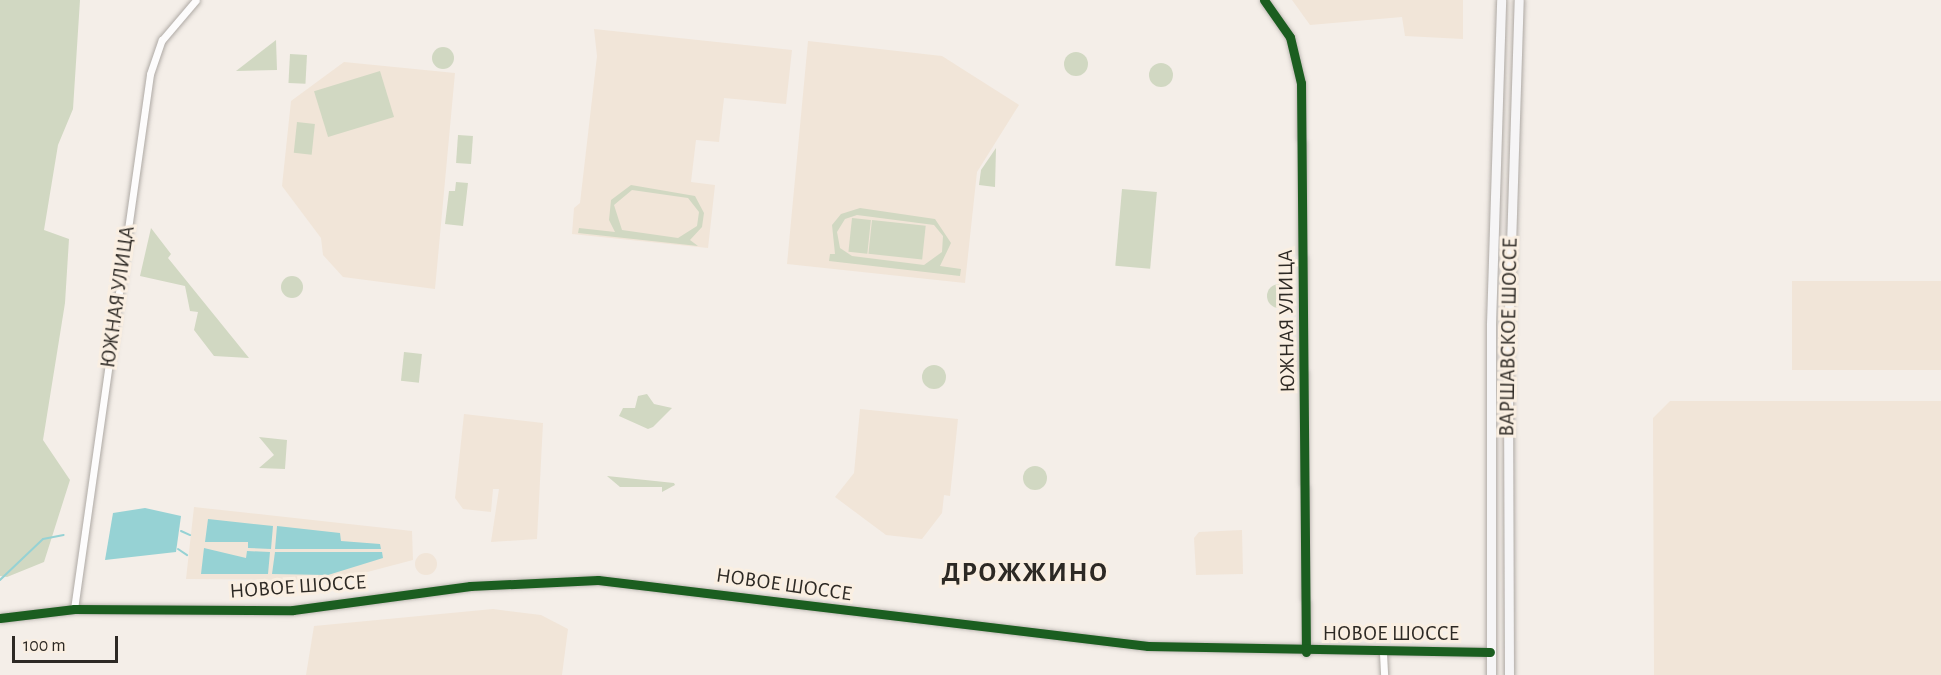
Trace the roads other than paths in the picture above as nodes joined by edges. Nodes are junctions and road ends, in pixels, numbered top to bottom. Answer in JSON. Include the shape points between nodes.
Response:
{"nodes":[{"id":1,"x":196,"y":0,"type":"edge"},
{"id":2,"x":1264,"y":0,"type":"edge"},
{"id":3,"x":1501,"y":0,"type":"edge"},
{"id":4,"x":1519,"y":0,"type":"edge"},
{"id":5,"x":74,"y":609,"type":"junction"},
{"id":6,"x":0,"y":618,"type":"edge"},
{"id":7,"x":1306,"y":652,"type":"junction"},
{"id":8,"x":1490,"y":652,"type":"junction"},
{"id":9,"x":1383,"y":653,"type":"junction"},
{"id":10,"x":1384,"y":675,"type":"edge"},
{"id":11,"x":1491,"y":675,"type":"edge"},
{"id":12,"x":1509,"y":675,"type":"edge"}],
"edges":[{"from":1,"to":5,"type":"street","name":"ЮЖНАЯ УЛИЦА","via":[[162,40],[150,74]]},
{"from":2,"to":7,"type":"street","name":"ЮЖНАЯ УЛИЦА","via":[[1290,37],[1301,83]]},
{"from":3,"to":8,"type":"main road","name":"ВАРШАВСКОЕ ШОССЕ","via":[[1491,324]]},
{"from":4,"to":12,"type":"main road","name":"ВАРШАВСКОЕ ШОССЕ","via":[[1508,341]]},
{"from":5,"to":6,"type":"street","name":"НОВОЕ ШОССЕ"},
{"from":5,"to":7,"type":"street","name":"НОВОЕ ШОССЕ","via":[[293,610],[481,585],[598,580],[1137,645]]},
{"from":7,"to":9,"type":"street","name":"НОВОЕ ШОССЕ"},
{"from":8,"to":9,"type":"street","name":"НОВОЕ ШОССЕ"},
{"from":8,"to":11,"type":"main road","name":"ВАРШАВСКОЕ ШОССЕ"},
{"from":9,"to":10,"type":"street"}]}
